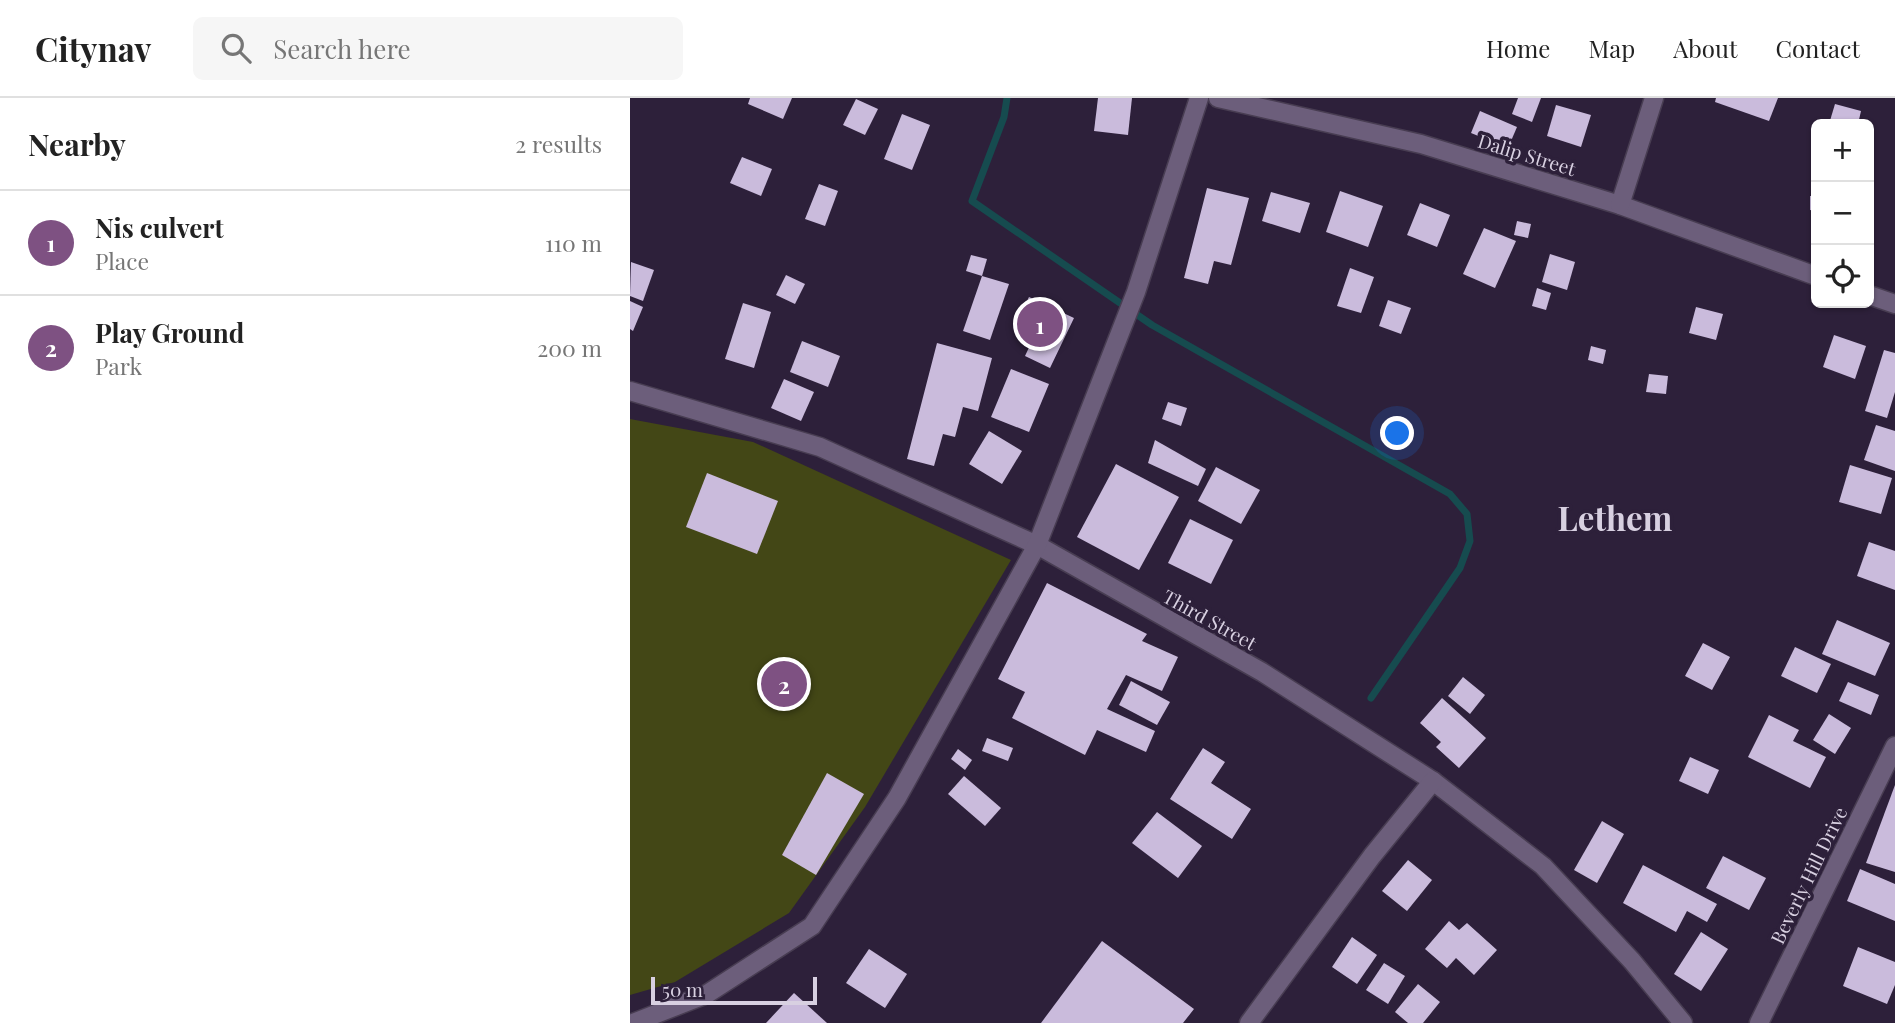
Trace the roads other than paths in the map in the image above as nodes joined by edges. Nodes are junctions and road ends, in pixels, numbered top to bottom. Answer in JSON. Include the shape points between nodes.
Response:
{"nodes":[{"id":1,"x":1199,"y":98,"type":"edge"},
{"id":2,"x":1217,"y":98,"type":"edge"},
{"id":3,"x":1654,"y":98,"type":"edge"},
{"id":4,"x":1620,"y":205,"type":"junction"},
{"id":5,"x":1811,"y":274,"type":"edge"},
{"id":6,"x":1874,"y":297,"type":"edge"},
{"id":7,"x":1895,"y":304,"type":"edge"},
{"id":8,"x":630,"y":391,"type":"edge"},
{"id":9,"x":1037,"y":545,"type":"junction"},
{"id":10,"x":1895,"y":746,"type":"edge"},
{"id":11,"x":1433,"y":781,"type":"junction"},
{"id":12,"x":633,"y":1023,"type":"edge"},
{"id":13,"x":1249,"y":1023,"type":"edge"},
{"id":14,"x":1683,"y":1023,"type":"edge"},
{"id":15,"x":1759,"y":1023,"type":"edge"}],
"edges":[{"from":1,"to":9,"type":"street","via":[[1133,299]]},
{"from":2,"to":4,"type":"street","name":"Dalip Street","via":[[1421,144]]},
{"from":3,"to":4,"type":"street"},
{"from":4,"to":5,"type":"street","name":"Dalip Street"},
{"from":6,"to":7,"type":"street"},
{"from":8,"to":9,"type":"street","name":"Third Street","via":[[820,447]]},
{"from":9,"to":11,"type":"street","name":"Third Street","via":[[1262,672]]},
{"from":9,"to":12,"type":"street","via":[[897,798],[812,926],[707,994]]},
{"from":10,"to":15,"type":"street","name":"Beverly Hill Drive"},
{"from":11,"to":13,"type":"street"},
{"from":11,"to":14,"type":"street","name":"Third Street","via":[[1543,866]]}]}
